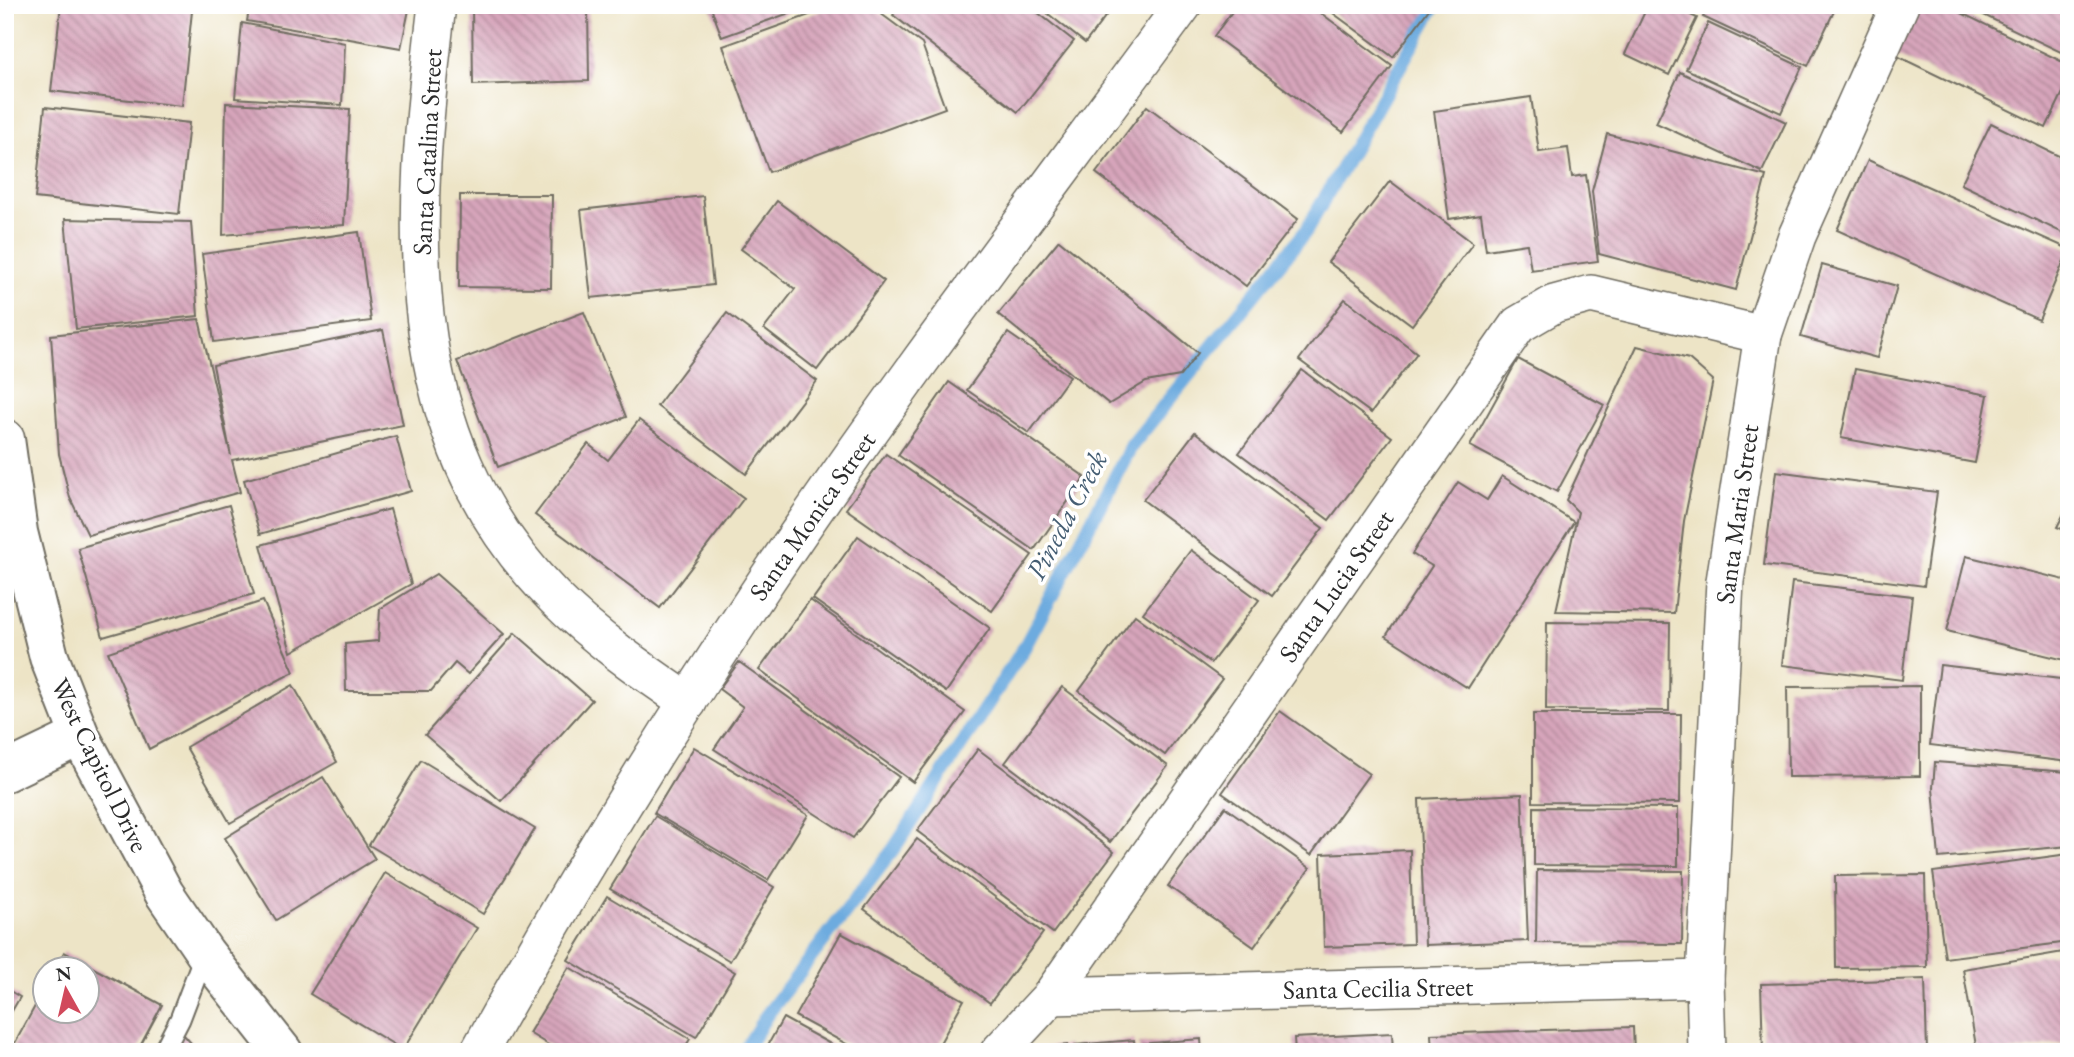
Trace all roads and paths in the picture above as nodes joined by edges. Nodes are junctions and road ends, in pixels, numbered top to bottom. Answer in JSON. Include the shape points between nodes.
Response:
{"nodes":[{"id":1,"x":437,"y":5,"type":"edge"},
{"id":2,"x":1183,"y":5,"type":"edge"},
{"id":3,"x":1900,"y":5,"type":"edge"},
{"id":4,"x":1763,"y":335,"type":"junction"},
{"id":5,"x":5,"y":439,"type":"edge"},
{"id":6,"x":688,"y":702,"type":"junction"},
{"id":7,"x":80,"y":736,"type":"junction"},
{"id":8,"x":5,"y":772,"type":"edge"},
{"id":9,"x":205,"y":953,"type":"junction"},
{"id":10,"x":1705,"y":979,"type":"junction"},
{"id":11,"x":1051,"y":996,"type":"junction"},
{"id":12,"x":163,"y":1052,"type":"edge"},
{"id":13,"x":283,"y":1052,"type":"edge"},
{"id":14,"x":479,"y":1052,"type":"edge"},
{"id":15,"x":999,"y":1052,"type":"edge"},
{"id":16,"x":1707,"y":1052,"type":"edge"}],
"edges":[{"from":1,"to":6,"type":"street","name":"Santa Catalina Street","via":[[421,169],[421,262],[436,391],[459,457],[493,522],[553,596],[625,659]]},
{"from":2,"to":6,"type":"street","name":"Santa Monica Street","via":[[859,447]]},
{"from":3,"to":4,"type":"street","name":"Santa Maria Street","via":[[1797,236]]},
{"from":4,"to":10,"type":"street","name":"Santa Maria Street","via":[[1725,581]]},
{"from":4,"to":11,"type":"street","name":"Santa Lucia Street","via":[[1591,294],[1553,304],[1518,325]]},
{"from":5,"to":7,"type":"street","name":"West Capitol Drive","via":[[18,533],[49,657]]},
{"from":6,"to":14,"type":"street","name":"Santa Monica Street","via":[[556,912]]},
{"from":7,"to":8,"type":"street"},
{"from":7,"to":9,"type":"street","name":"West Capitol Drive","via":[[164,892]]},
{"from":9,"to":12,"type":"lane"},
{"from":9,"to":13,"type":"street","name":"West Capitol Drive"},
{"from":10,"to":11,"type":"street","name":"Santa Cecilia Street"},
{"from":10,"to":16,"type":"street","name":"Santa Maria Street"},
{"from":11,"to":15,"type":"street","name":"Santa Lucia Street"}]}
